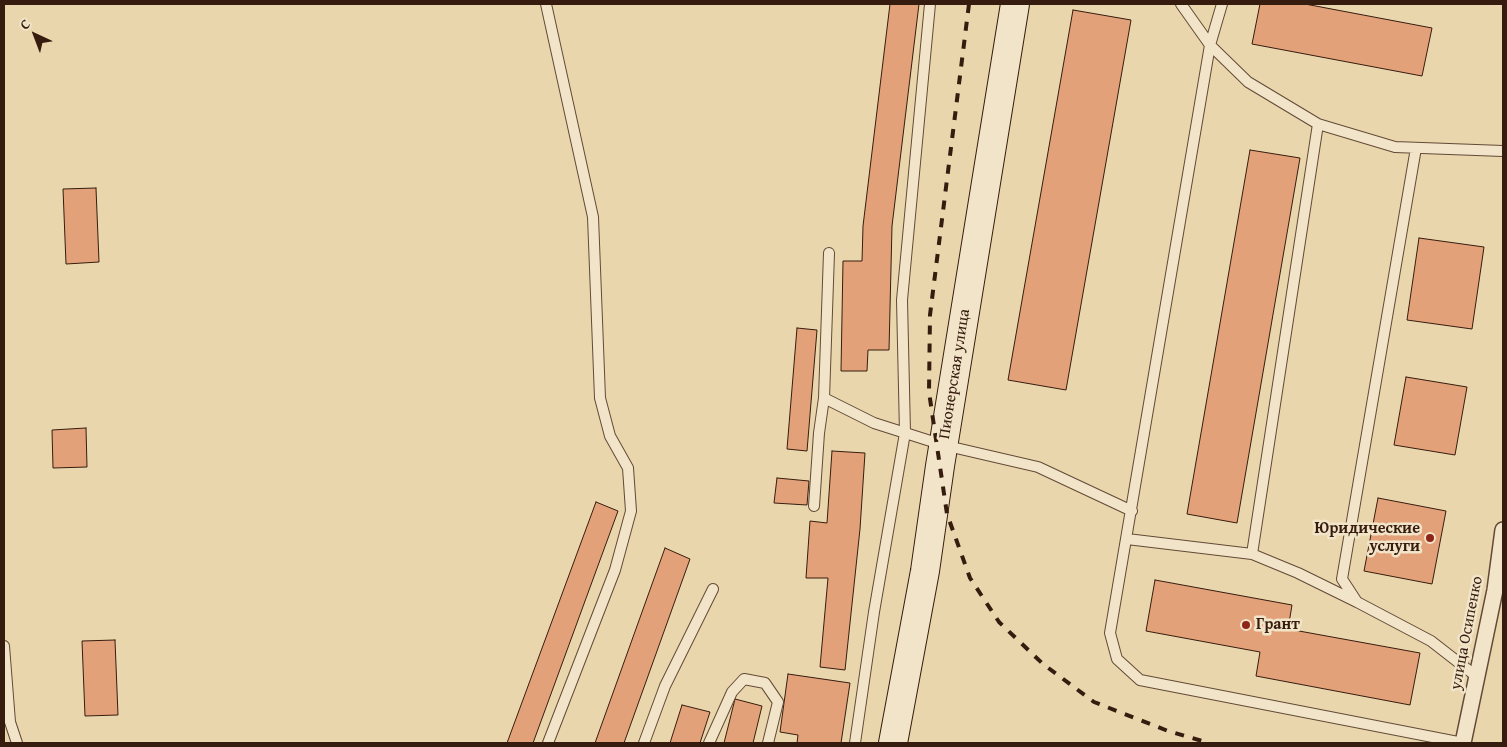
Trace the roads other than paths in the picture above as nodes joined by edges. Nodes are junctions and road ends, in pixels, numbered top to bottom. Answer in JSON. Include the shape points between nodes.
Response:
{"nodes":[{"id":1,"x":546,"y":4,"type":"edge"},
{"id":2,"x":930,"y":4,"type":"edge"},
{"id":3,"x":1015,"y":4,"type":"edge"},
{"id":4,"x":1181,"y":4,"type":"edge"},
{"id":5,"x":1222,"y":4,"type":"edge"},
{"id":6,"x":1210,"y":45,"type":"junction"},
{"id":7,"x":1318,"y":124,"type":"junction"},
{"id":8,"x":1416,"y":148,"type":"junction"},
{"id":9,"x":1503,"y":151,"type":"edge"},
{"id":10,"x":828,"y":253,"type":"dead end"},
{"id":11,"x":824,"y":398,"type":"junction"},
{"id":12,"x":905,"y":433,"type":"junction"},
{"id":13,"x":943,"y":445,"type":"junction"},
{"id":14,"x":814,"y":506,"type":"dead end"},
{"id":15,"x":1132,"y":511,"type":"junction"},
{"id":16,"x":1503,"y":530,"type":"edge"},
{"id":17,"x":1127,"y":539,"type":"junction"},
{"id":18,"x":1252,"y":554,"type":"junction"},
{"id":19,"x":713,"y":589,"type":"dead end"},
{"id":20,"x":1357,"y":602,"type":"junction"},
{"id":21,"x":4,"y":646,"type":"edge"},
{"id":22,"x":1476,"y":676,"type":"junction"},
{"id":23,"x":7,"y":725,"type":"edge"},
{"id":24,"x":17,"y":743,"type":"edge"},
{"id":25,"x":548,"y":743,"type":"edge"},
{"id":26,"x":644,"y":743,"type":"edge"},
{"id":27,"x":709,"y":743,"type":"edge"},
{"id":28,"x":768,"y":743,"type":"edge"},
{"id":29,"x":855,"y":743,"type":"edge"},
{"id":30,"x":893,"y":743,"type":"edge"},
{"id":31,"x":1463,"y":743,"type":"edge"}],
"edges":[{"from":1,"to":25,"type":"lane","via":[[593,217],[600,398],[610,436],[628,468],[631,511],[615,570]]},
{"from":2,"to":12,"type":"lane","via":[[902,300]]},
{"from":3,"to":13,"type":"main road","name":"Пионерская улица"},
{"from":4,"to":6,"type":"lane"},
{"from":5,"to":6,"type":"lane"},
{"from":6,"to":7,"type":"lane","via":[[1248,82]]},
{"from":6,"to":15,"type":"lane"},
{"from":7,"to":8,"type":"lane","via":[[1395,147]]},
{"from":7,"to":18,"type":"lane"},
{"from":8,"to":9,"type":"lane"},
{"from":8,"to":20,"type":"lane","via":[[1342,579]]},
{"from":10,"to":11,"type":"lane"},
{"from":11,"to":12,"type":"lane","via":[[874,423]]},
{"from":11,"to":14,"type":"lane"},
{"from":12,"to":13,"type":"lane"},
{"from":12,"to":29,"type":"lane"},
{"from":13,"to":15,"type":"lane","via":[[1038,467]]},
{"from":13,"to":30,"type":"main road","name":"Пионерская улица","via":[[925,572]]},
{"from":15,"to":17,"type":"lane"},
{"from":16,"to":22,"type":"street","name":"улица Осипенко","via":[[1495,590]]},
{"from":17,"to":18,"type":"lane"},
{"from":17,"to":31,"type":"lane","via":[[1110,633],[1117,659],[1140,680]]},
{"from":18,"to":20,"type":"lane"},
{"from":19,"to":26,"type":"lane","via":[[665,686]]},
{"from":20,"to":22,"type":"lane","via":[[1431,642]]},
{"from":21,"to":23,"type":"lane"},
{"from":22,"to":31,"type":"street","name":"улица Осипенко"},
{"from":23,"to":24,"type":"lane"},
{"from":27,"to":28,"type":"lane","via":[[732,692],[744,679],[765,683],[778,702]]}]}
